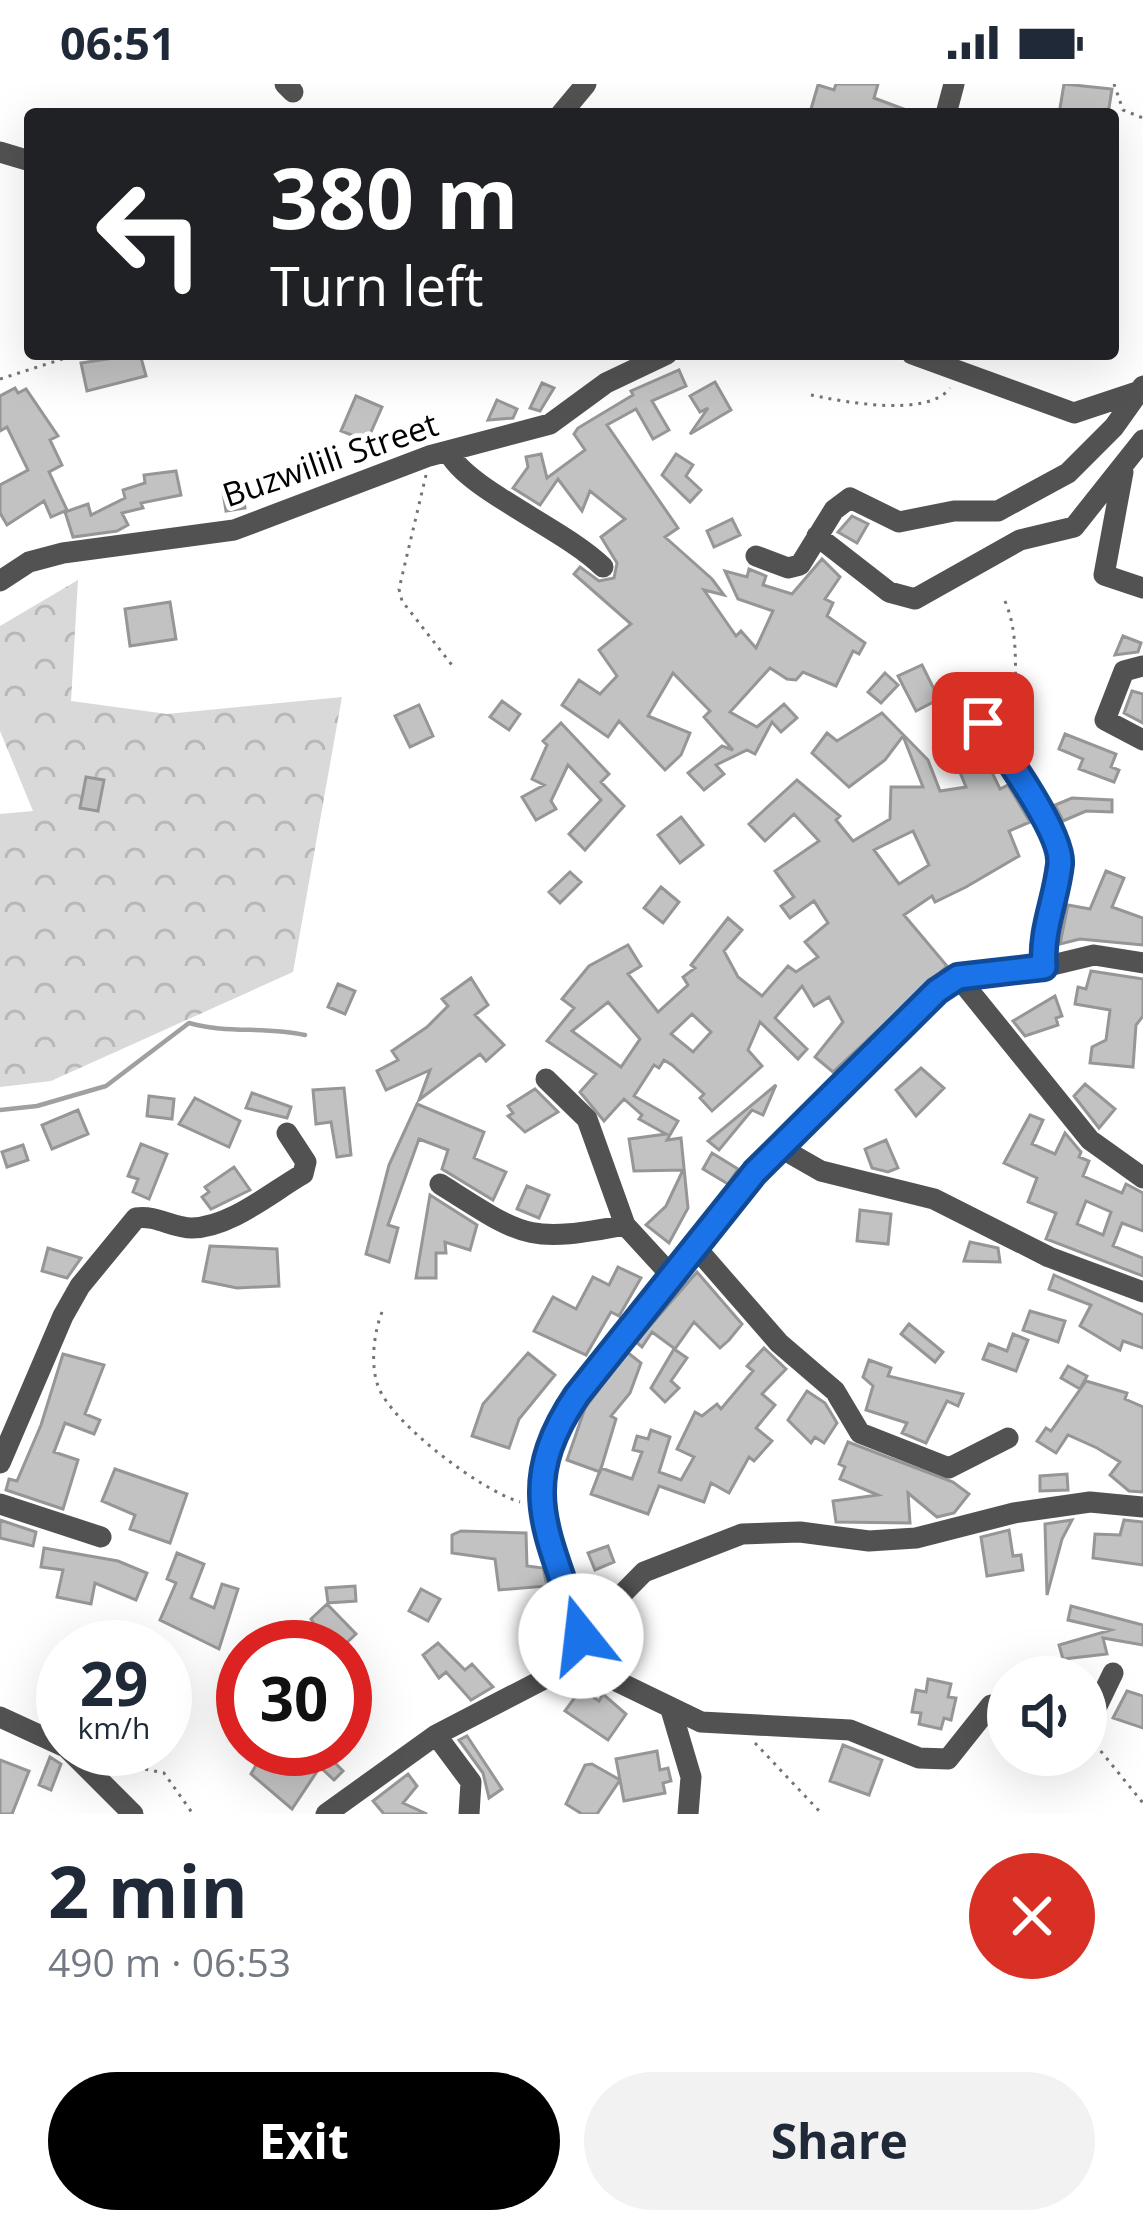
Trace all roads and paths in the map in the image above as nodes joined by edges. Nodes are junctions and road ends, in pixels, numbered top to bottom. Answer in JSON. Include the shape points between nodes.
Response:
{"nodes":[{"id":1,"x":586,"y":84,"type":"edge"},
{"id":2,"x":1114,"y":84,"type":"edge"},
{"id":3,"x":566,"y":108,"type":"edge"},
{"id":4,"x":1143,"y":118,"type":"edge"},
{"id":5,"x":60,"y":360,"type":"edge"},
{"id":6,"x":655,"y":360,"type":"edge"},
{"id":7,"x":928,"y":360,"type":"edge"},
{"id":8,"x":964,"y":374,"type":"junction"},
{"id":9,"x":0,"y":380,"type":"edge"},
{"id":10,"x":1140,"y":389,"type":"edge"},
{"id":11,"x":811,"y":395,"type":"dead end"},
{"id":12,"x":1143,"y":440,"type":"edge"},
{"id":13,"x":438,"y":453,"type":"junction"},
{"id":14,"x":1124,"y":466,"type":"junction"},
{"id":15,"x":817,"y":536,"type":"junction"},
{"id":16,"x":756,"y":556,"type":"dead end"},
{"id":17,"x":604,"y":567,"type":"dead end"},
{"id":18,"x":0,"y":581,"type":"edge"},
{"id":19,"x":1143,"y":588,"type":"edge"},
{"id":20,"x":1005,"y":601,"type":"dead end"},
{"id":21,"x":1143,"y":666,"type":"edge"},
{"id":22,"x":455,"y":669,"type":"dead end"},
{"id":23,"x":966,"y":697,"type":"dead end"},
{"id":24,"x":1143,"y":740,"type":"edge"},
{"id":25,"x":1024,"y":750,"type":"dead end"},
{"id":26,"x":1143,"y":962,"type":"edge"},
{"id":27,"x":1044,"y":967,"type":"junction"},
{"id":28,"x":958,"y":977,"type":"junction"},
{"id":29,"x":546,"y":1079,"type":"dead end"},
{"id":30,"x":286,"y":1133,"type":"dead end"},
{"id":31,"x":779,"y":1147,"type":"junction"},
{"id":32,"x":1143,"y":1178,"type":"edge"},
{"id":33,"x":440,"y":1184,"type":"dead end"},
{"id":34,"x":625,"y":1225,"type":"junction"},
{"id":35,"x":697,"y":1250,"type":"junction"},
{"id":36,"x":670,"y":1274,"type":"junction"},
{"id":37,"x":1143,"y":1292,"type":"edge"},
{"id":38,"x":382,"y":1312,"type":"dead end"},
{"id":39,"x":1008,"y":1438,"type":"dead end"},
{"id":40,"x":0,"y":1463,"type":"edge"},
{"id":41,"x":0,"y":1504,"type":"edge"},
{"id":42,"x":540,"y":1506,"type":"junction"},
{"id":43,"x":1143,"y":1507,"type":"edge"},
{"id":44,"x":101,"y":1537,"type":"dead end"},
{"id":45,"x":579,"y":1652,"type":"junction"},
{"id":46,"x":1113,"y":1673,"type":"dead end"},
{"id":47,"x":1107,"y":1686,"type":"edge"},
{"id":48,"x":987,"y":1710,"type":"edge"},
{"id":49,"x":672,"y":1712,"type":"junction"},
{"id":50,"x":0,"y":1718,"type":"edge"},
{"id":51,"x":742,"y":1721,"type":"junction"},
{"id":52,"x":36,"y":1734,"type":"edge"},
{"id":53,"x":436,"y":1735,"type":"junction"},
{"id":54,"x":1107,"y":1755,"type":"edge"},
{"id":55,"x":94,"y":1776,"type":"edge"},
{"id":56,"x":166,"y":1776,"type":"edge"},
{"id":57,"x":1143,"y":1803,"type":"edge"},
{"id":58,"x":133,"y":1814,"type":"edge"},
{"id":59,"x":193,"y":1814,"type":"edge"},
{"id":60,"x":326,"y":1814,"type":"edge"},
{"id":61,"x":469,"y":1814,"type":"edge"},
{"id":62,"x":688,"y":1814,"type":"edge"},
{"id":63,"x":822,"y":1814,"type":"edge"}],
"edges":[{"from":1,"to":3,"type":"street"},
{"from":2,"to":4,"type":"path","via":[[1123,110]]},
{"from":5,"to":9,"type":"path"},
{"from":6,"to":13,"type":"street","name":"Buzwilili Street","via":[[606,382],[550,424]]},
{"from":7,"to":8,"type":"street"},
{"from":8,"to":10,"type":"street","via":[[1074,413]]},
{"from":8,"to":11,"type":"path","via":[[926,405]]},
{"from":10,"to":15,"type":"street","via":[[1068,473],[1010,506],[899,522],[850,498]]},
{"from":12,"to":14,"type":"street"},
{"from":13,"to":17,"type":"street","via":[[457,473],[577,541]]},
{"from":13,"to":18,"type":"street","name":"Buzwilili Street","via":[[234,530],[63,553]]},
{"from":13,"to":22,"type":"path","via":[[399,589]]},
{"from":14,"to":15,"type":"street","via":[[1074,526],[1020,539],[915,599],[889,592]]},
{"from":14,"to":19,"type":"street","via":[[1104,575]]},
{"from":15,"to":16,"type":"street","via":[[794,568]]},
{"from":20,"to":25,"type":"path"},
{"from":21,"to":24,"type":"street","via":[[1124,670],[1105,720]]},
{"from":23,"to":27,"type":"street","via":[[1060,843],[1043,925]]},
{"from":26,"to":27,"type":"street","via":[[1094,955]]},
{"from":27,"to":28,"type":"street"},
{"from":28,"to":31,"type":"street"},
{"from":28,"to":32,"type":"street","via":[[1090,1140]]},
{"from":29,"to":34,"type":"street","via":[[593,1129]]},
{"from":30,"to":40,"type":"street","via":[[306,1162],[303,1174],[215,1225],[136,1218],[63,1316]]},
{"from":31,"to":35,"type":"street"},
{"from":31,"to":37,"type":"street","via":[[821,1171],[934,1199],[1049,1257]]},
{"from":33,"to":34,"type":"street","via":[[543,1238]]},
{"from":34,"to":36,"type":"street"},
{"from":35,"to":36,"type":"street"},
{"from":35,"to":39,"type":"street","via":[[779,1343],[835,1391],[851,1425],[868,1438],[950,1468]]},
{"from":36,"to":42,"type":"street","via":[[562,1418],[538,1486]]},
{"from":38,"to":42,"type":"path","via":[[375,1330],[384,1394],[457,1469],[500,1496]]},
{"from":41,"to":44,"type":"street"},
{"from":42,"to":45,"type":"street"},
{"from":43,"to":45,"type":"street","via":[[1090,1502],[916,1538],[742,1534],[644,1572]]},
{"from":45,"to":49,"type":"street"},
{"from":45,"to":53,"type":"street"},
{"from":46,"to":47,"type":"street"},
{"from":48,"to":51,"type":"street","via":[[956,1752],[938,1761],[850,1730]]},
{"from":49,"to":51,"type":"street","via":[[701,1722]]},
{"from":49,"to":62,"type":"street","via":[[691,1777]]},
{"from":50,"to":52,"type":"street"},
{"from":51,"to":63,"type":"path"},
{"from":53,"to":60,"type":"street"},
{"from":53,"to":61,"type":"street","via":[[471,1782]]},
{"from":54,"to":57,"type":"path"},
{"from":55,"to":58,"type":"street"},
{"from":56,"to":59,"type":"path"}]}
